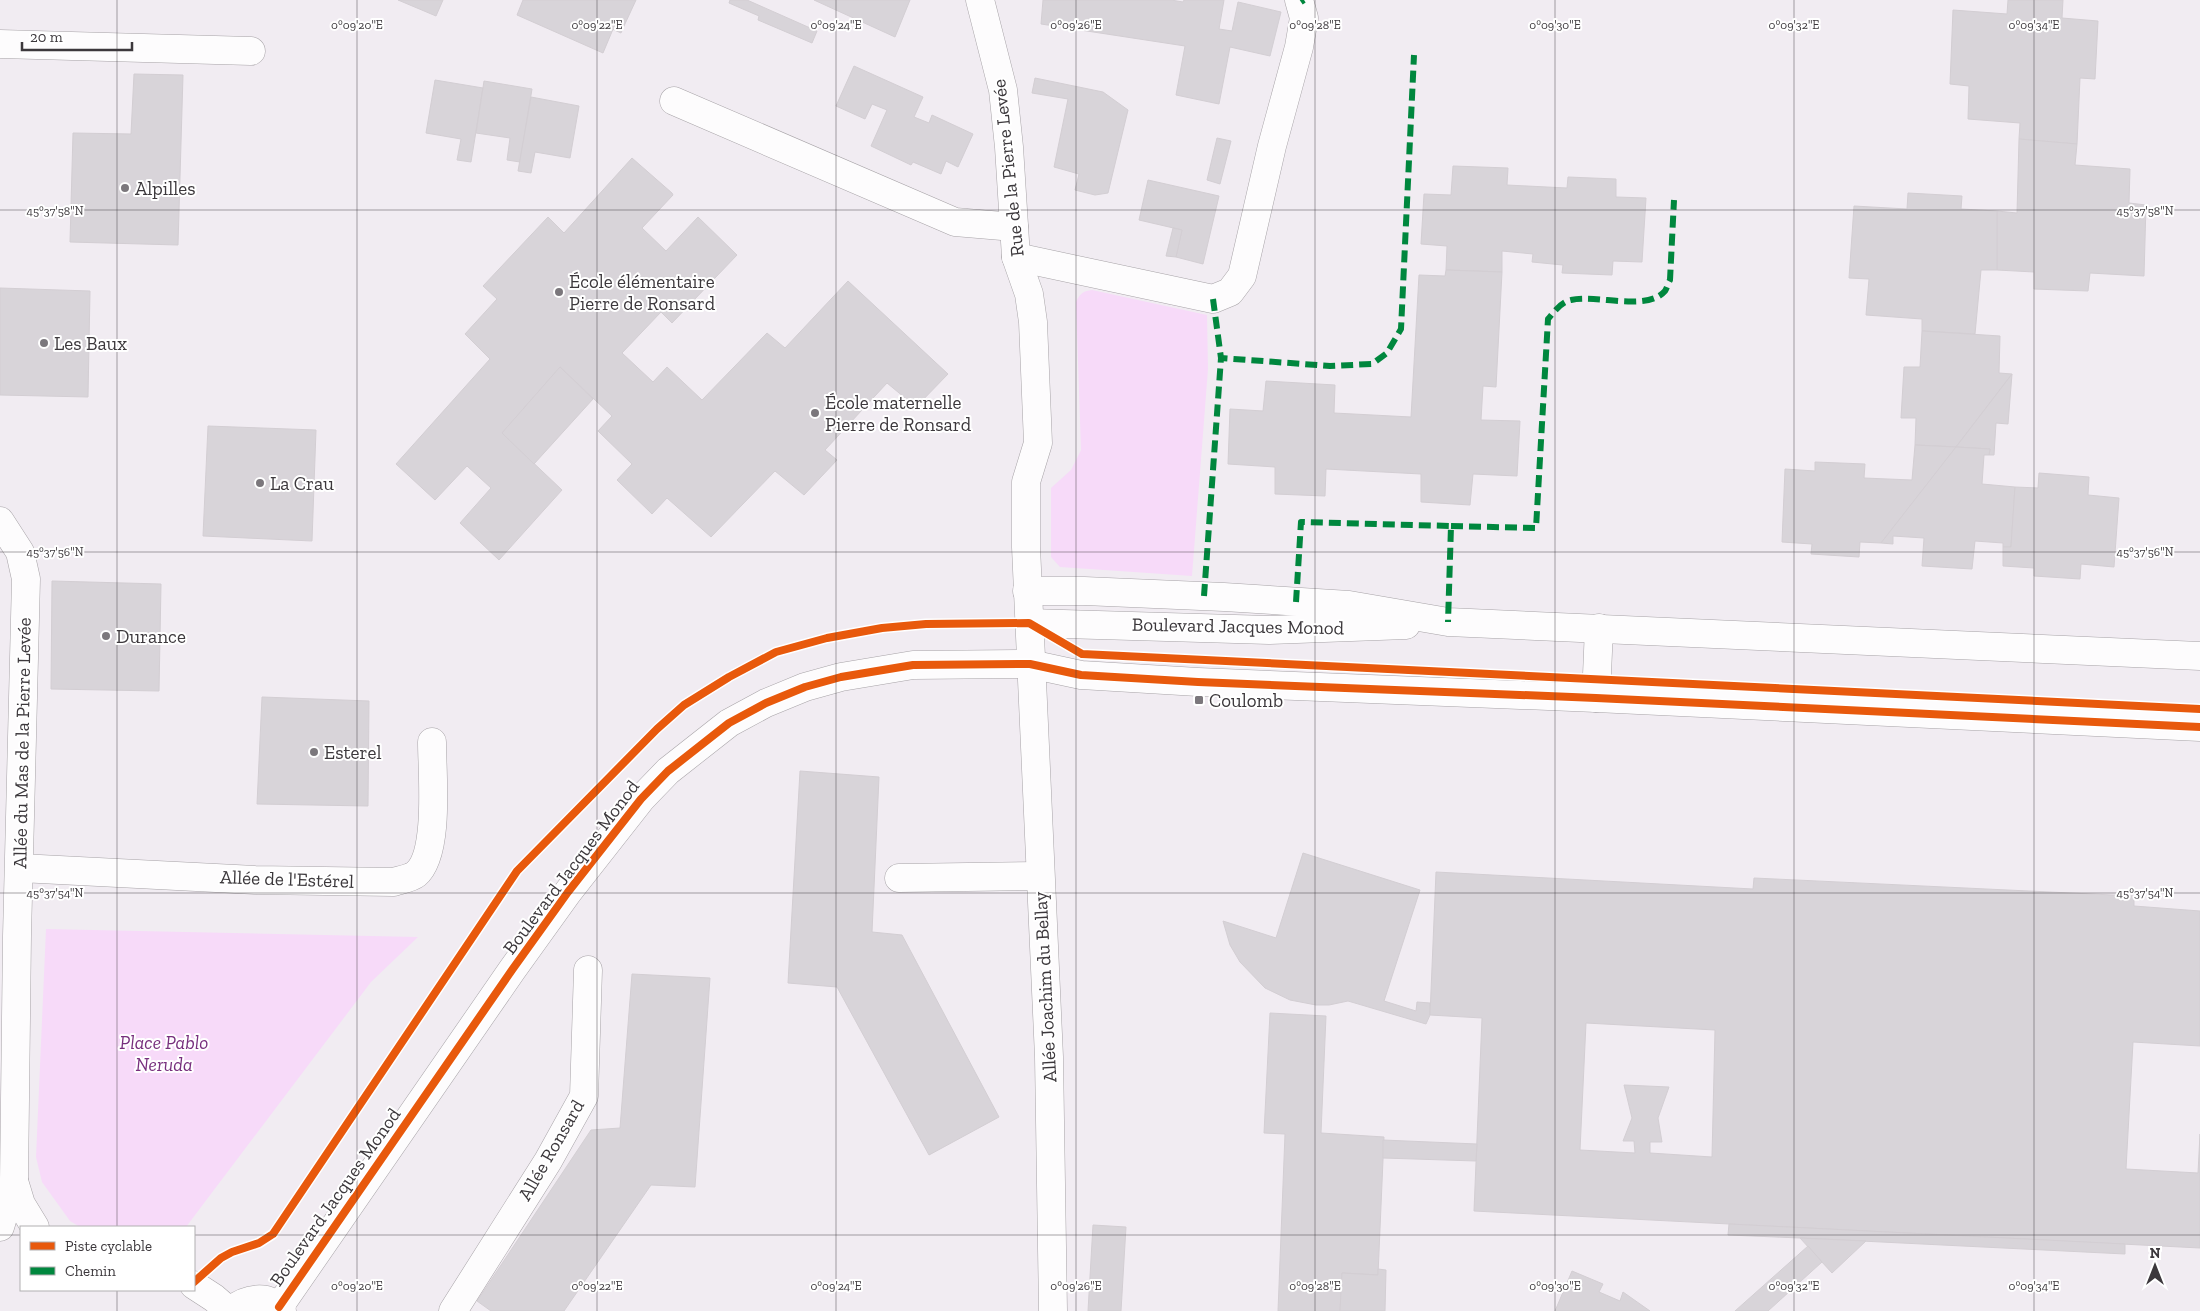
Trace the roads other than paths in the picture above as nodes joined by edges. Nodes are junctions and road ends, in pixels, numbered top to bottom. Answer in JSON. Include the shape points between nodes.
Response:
{"nodes":[{"id":1,"x":980,"y":0,"type":"edge"},
{"id":2,"x":1299,"y":0,"type":"edge"},
{"id":3,"x":0,"y":44,"type":"edge"},
{"id":4,"x":251,"y":51,"type":"dead end"},
{"id":5,"x":674,"y":101,"type":"dead end"},
{"id":6,"x":1014,"y":227,"type":"junction"},
{"id":7,"x":1016,"y":257,"type":"junction"},
{"id":8,"x":0,"y":521,"type":"edge"},
{"id":9,"x":1027,"y":591,"type":"junction"},
{"id":10,"x":1448,"y":622,"type":"junction"},
{"id":11,"x":1028,"y":623,"type":"junction"},
{"id":12,"x":1599,"y":628,"type":"junction"},
{"id":13,"x":2200,"y":656,"type":"edge"},
{"id":14,"x":1030,"y":664,"type":"junction"},
{"id":15,"x":1596,"y":698,"type":"junction"},
{"id":16,"x":2200,"y":727,"type":"edge"},
{"id":17,"x":432,"y":742,"type":"dead end"},
{"id":18,"x":20,"y":868,"type":"junction"},
{"id":19,"x":1040,"y":876,"type":"junction"},
{"id":20,"x":899,"y":878,"type":"dead end"},
{"id":21,"x":588,"y":970,"type":"dead end"},
{"id":22,"x":14,"y":1180,"type":"junction"},
{"id":23,"x":34,"y":1226,"type":"edge"},
{"id":24,"x":0,"y":1227,"type":"edge"},
{"id":25,"x":195,"y":1286,"type":"edge"},
{"id":26,"x":280,"y":1309,"type":"edge"},
{"id":27,"x":230,"y":1311,"type":"edge"},
{"id":28,"x":453,"y":1311,"type":"edge"},
{"id":29,"x":1054,"y":1311,"type":"edge"}],
"edges":[{"from":1,"to":6,"type":"street","name":"Rue de la Pierre Levée","via":[[1003,90]]},
{"from":2,"to":7,"type":"street","via":[[1304,18],[1299,47],[1242,276],[1230,292],[1213,298]]},
{"from":3,"to":4,"type":"street"},
{"from":5,"to":6,"type":"street","via":[[955,222]]},
{"from":6,"to":7,"type":"street","name":"Rue de la Pierre Levée"},
{"from":7,"to":9,"type":"street","name":"Rue de la Pierre Levée","via":[[1032,308],[1038,443],[1025,493]]},
{"from":8,"to":18,"type":"street","name":"Allée du Mas de la Pierre Levée","via":[[20,552],[26,579]]},
{"from":9,"to":10,"type":"street","via":[[1224,597],[1349,605]]},
{"from":9,"to":11,"type":"street","name":"Rue de la Pierre Levée"},
{"from":10,"to":11,"type":"street","name":"Boulevard Jacques Monod","via":[[1269,630]]},
{"from":10,"to":12,"type":"street"},
{"from":11,"to":14,"type":"street","name":"Rue de la Pierre Levée"},
{"from":12,"to":13,"type":"street"},
{"from":12,"to":15,"type":"street"},
{"from":14,"to":15,"type":"street","name":"Boulevard Jacques Monod","via":[[1081,675]]},
{"from":14,"to":19,"type":"street","name":"Allée Joachim du Bellay"},
{"from":14,"to":26,"type":"street","name":"Boulevard Jacques Monod","via":[[913,665],[841,676],[766,703],[729,723],[668,771],[611,834],[562,900]]},
{"from":15,"to":16,"type":"street","name":"Boulevard Jacques Monod"},
{"from":17,"to":18,"type":"street","name":"Allée de l'Estérel","via":[[432,836],[427,859],[415,875],[394,882],[255,880]]},
{"from":18,"to":22,"type":"street","name":"Allée du Mas de la Pierre Levée"},
{"from":19,"to":20,"type":"street"},
{"from":19,"to":29,"type":"street","name":"Allée Joachim du Bellay","via":[[1049,1057]]},
{"from":21,"to":28,"type":"street","name":"Allée Ronsard","via":[[584,1096],[548,1162]]},
{"from":22,"to":23,"type":"street","name":"Allée du Mas de la Pierre Levée","via":[[21,1204]]},
{"from":22,"to":24,"type":"street","name":"Allée du Mas de la Pierre Levée"},
{"from":25,"to":27,"type":"street"},
{"from":26,"to":27,"type":"street","via":[[271,1302],[254,1298]]}]}
